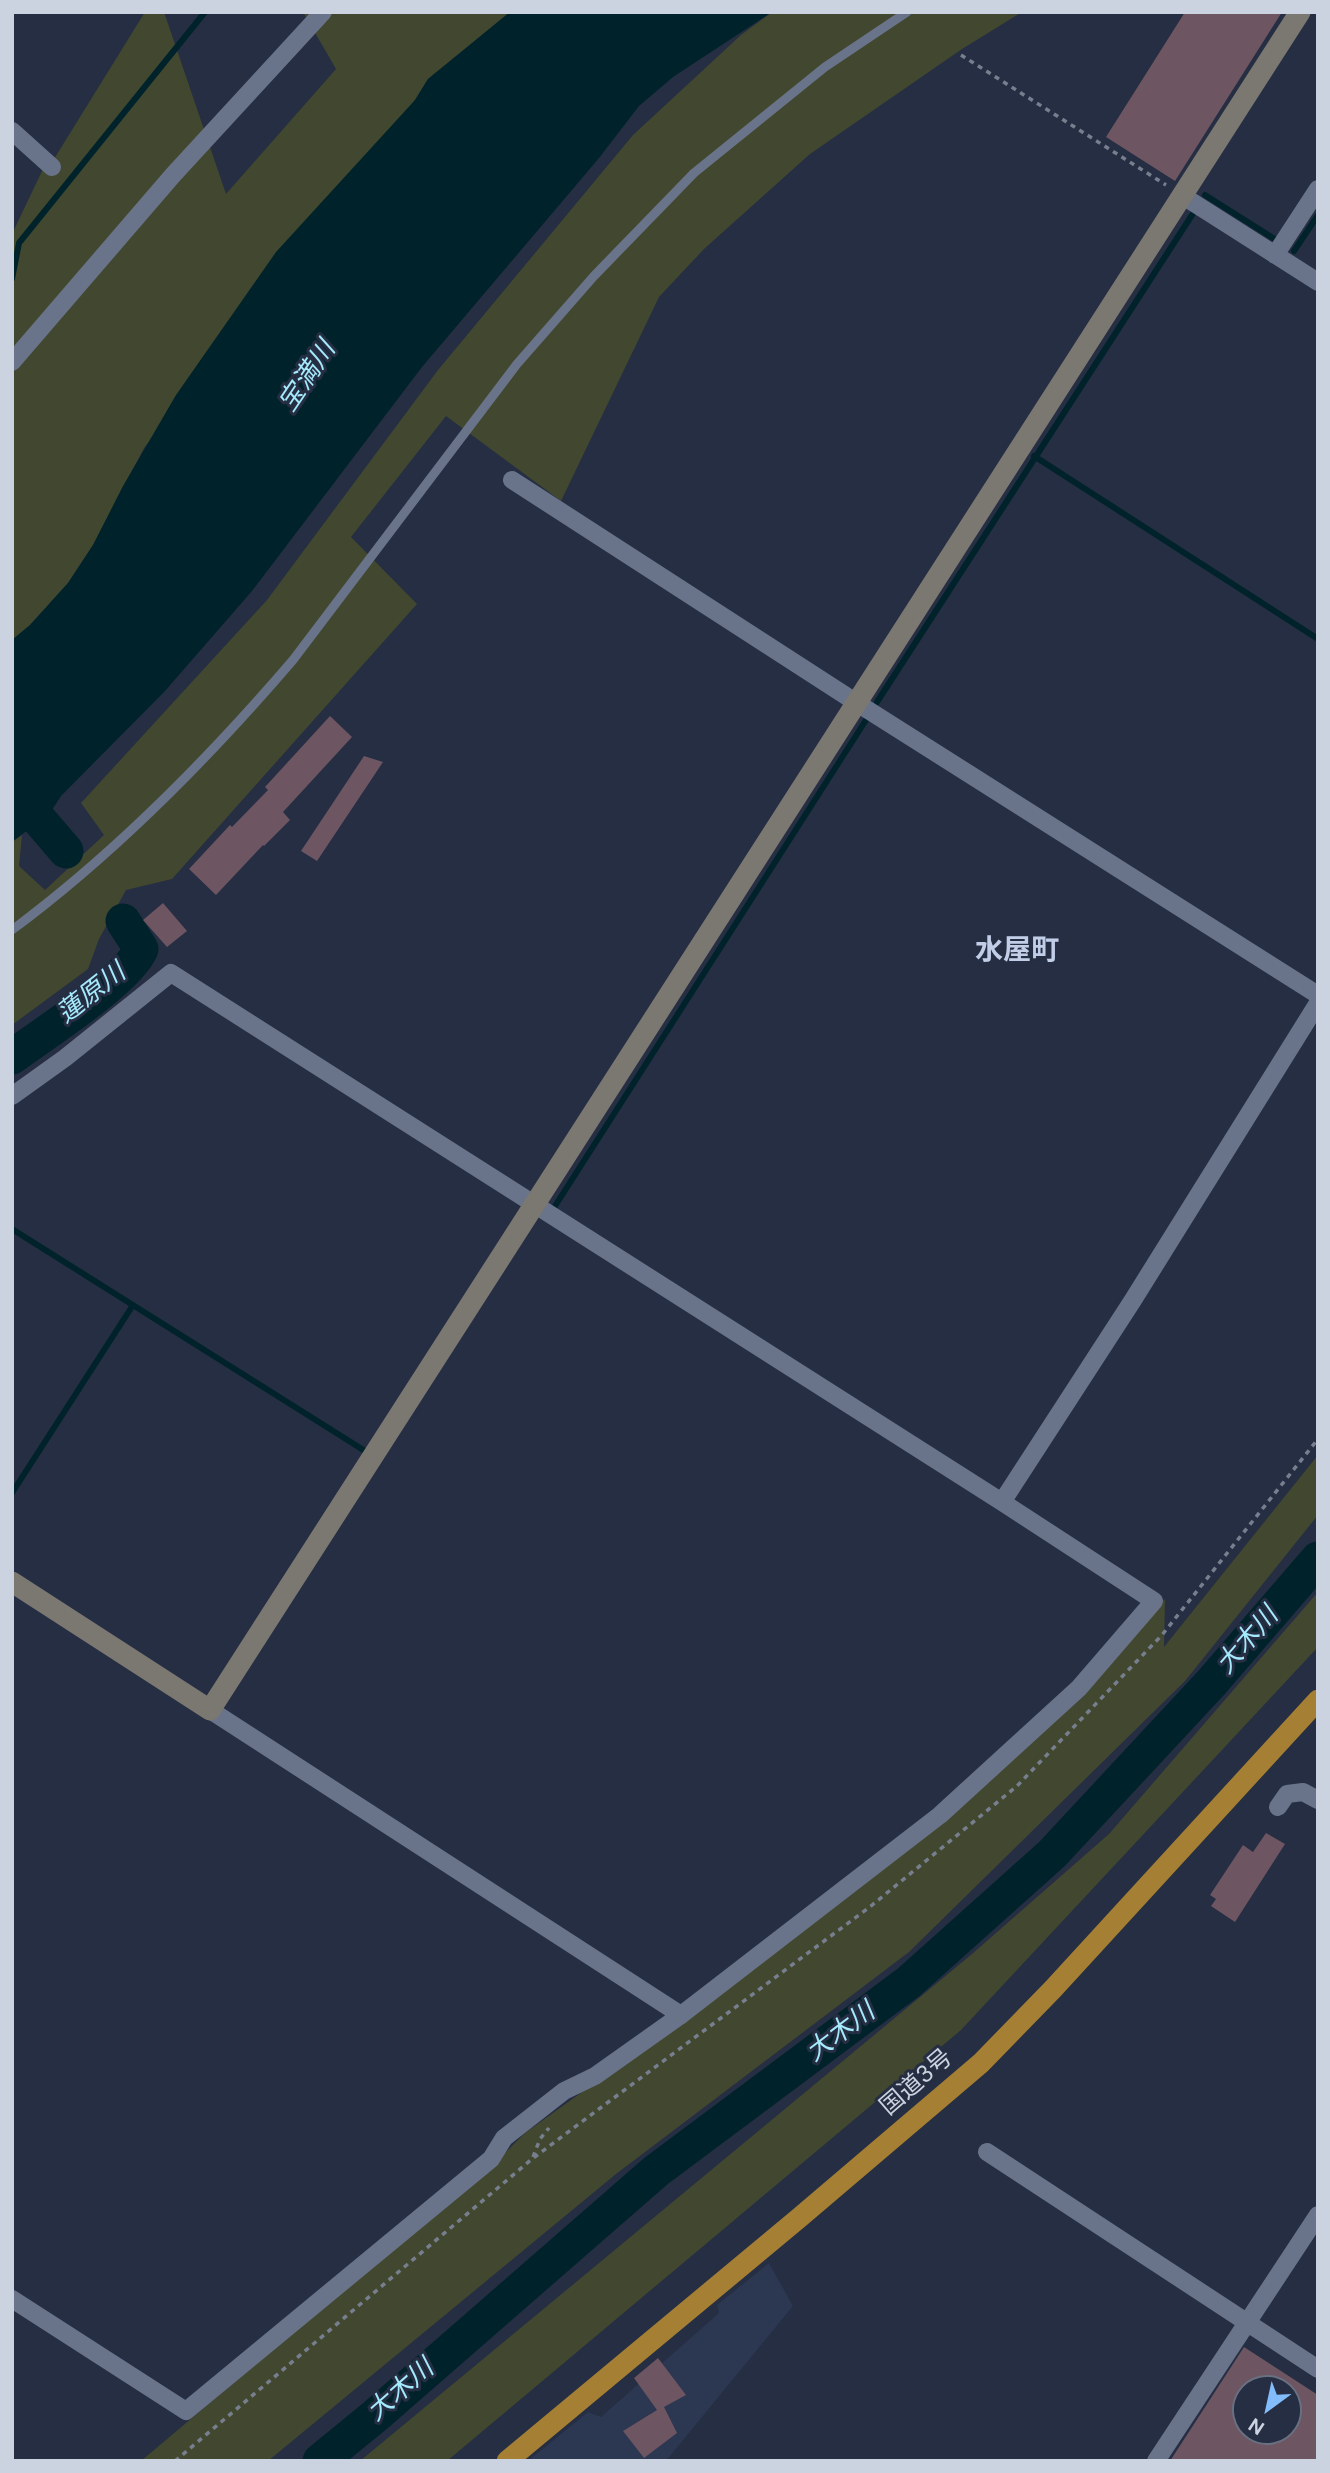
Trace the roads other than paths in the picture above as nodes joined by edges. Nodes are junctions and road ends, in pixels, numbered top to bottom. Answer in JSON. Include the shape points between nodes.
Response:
{"nodes":[{"id":1,"x":323,"y":12,"type":"edge"},
{"id":2,"x":907,"y":12,"type":"edge"},
{"id":3,"x":1300,"y":12,"type":"edge"},
{"id":4,"x":12,"y":131,"type":"edge"},
{"id":5,"x":52,"y":167,"type":"dead end"},
{"id":6,"x":1318,"y":189,"type":"edge"},
{"id":7,"x":1183,"y":196,"type":"junction"},
{"id":8,"x":1275,"y":254,"type":"junction"},
{"id":9,"x":1318,"y":282,"type":"edge"},
{"id":10,"x":12,"y":362,"type":"edge"},
{"id":11,"x":512,"y":480,"type":"dead end"},
{"id":12,"x":856,"y":703,"type":"junction"},
{"id":13,"x":12,"y":930,"type":"edge"},
{"id":14,"x":1318,"y":995,"type":"edge"},
{"id":15,"x":1318,"y":1003,"type":"edge"},
{"id":16,"x":12,"y":1096,"type":"edge"},
{"id":17,"x":534,"y":1206,"type":"junction"},
{"id":18,"x":1002,"y":1502,"type":"junction"},
{"id":19,"x":12,"y":1582,"type":"edge"},
{"id":20,"x":1318,"y":1700,"type":"edge"},
{"id":21,"x":210,"y":1710,"type":"junction"},
{"id":22,"x":1318,"y":1800,"type":"edge"},
{"id":23,"x":1278,"y":1807,"type":"dead end"},
{"id":24,"x":681,"y":2015,"type":"junction"},
{"id":25,"x":987,"y":2152,"type":"dead end"},
{"id":26,"x":1318,"y":2215,"type":"edge"},
{"id":27,"x":12,"y":2300,"type":"edge"},
{"id":28,"x":1247,"y":2323,"type":"junction"},
{"id":29,"x":1318,"y":2369,"type":"edge"},
{"id":30,"x":507,"y":2461,"type":"edge"},
{"id":31,"x":1156,"y":2461,"type":"edge"}],
"edges":[{"from":1,"to":10,"type":"street","via":[[173,175]]},
{"from":2,"to":13,"type":"lane","via":[[825,67],[694,173],[517,364],[255,704],[169,795],[100,859]]},
{"from":3,"to":7,"type":"street"},
{"from":4,"to":5,"type":"street"},
{"from":6,"to":8,"type":"street"},
{"from":7,"to":8,"type":"street"},
{"from":7,"to":12,"type":"street"},
{"from":8,"to":9,"type":"street"},
{"from":11,"to":12,"type":"street"},
{"from":12,"to":14,"type":"street"},
{"from":12,"to":17,"type":"street"},
{"from":15,"to":18,"type":"street"},
{"from":16,"to":17,"type":"street","via":[[171,973]]},
{"from":17,"to":18,"type":"street"},
{"from":17,"to":21,"type":"street"},
{"from":18,"to":24,"type":"street","via":[[1154,1601],[1079,1688],[940,1815]]},
{"from":19,"to":21,"type":"street"},
{"from":20,"to":30,"type":"highway","name":"国道3号","via":[[981,2063]]},
{"from":21,"to":24,"type":"street"},
{"from":22,"to":23,"type":"street","via":[[1303,1792],[1287,1794]]},
{"from":24,"to":27,"type":"street","via":[[595,2076],[564,2091],[514,2130],[491,2159],[186,2411]]},
{"from":25,"to":28,"type":"street"},
{"from":26,"to":28,"type":"street"},
{"from":28,"to":29,"type":"street"},
{"from":28,"to":31,"type":"street"}]}
